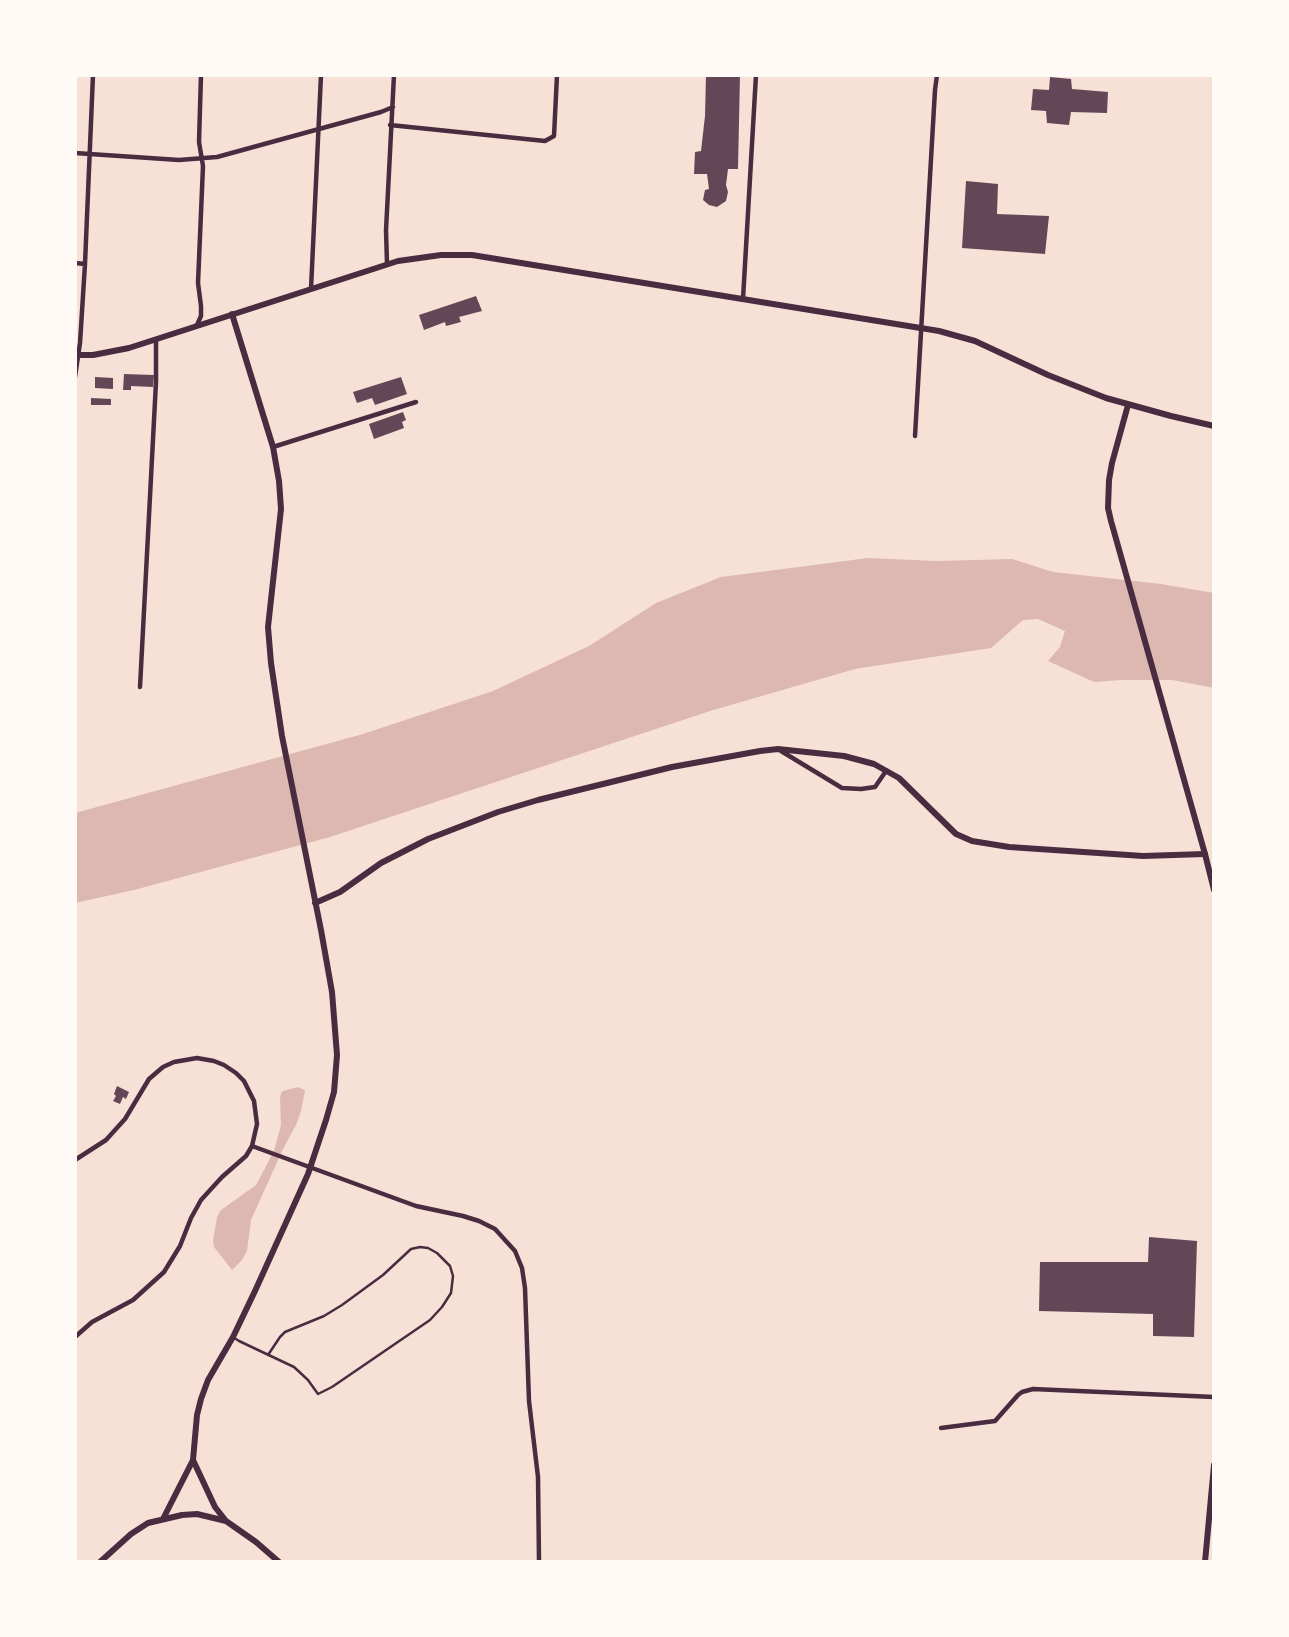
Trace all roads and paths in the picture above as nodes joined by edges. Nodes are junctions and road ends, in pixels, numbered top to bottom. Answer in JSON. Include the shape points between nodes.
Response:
{"nodes":[{"id":1,"x":93,"y":75,"type":"edge"},
{"id":2,"x":201,"y":75,"type":"edge"},
{"id":3,"x":321,"y":75,"type":"edge"},
{"id":4,"x":394,"y":75,"type":"edge"},
{"id":5,"x":557,"y":75,"type":"edge"},
{"id":6,"x":756,"y":75,"type":"edge"},
{"id":7,"x":937,"y":75,"type":"edge"},
{"id":8,"x":393,"y":107,"type":"junction"},
{"id":9,"x":390,"y":125,"type":"junction"},
{"id":10,"x":319,"y":128,"type":"junction"},
{"id":11,"x":75,"y":153,"type":"edge"},
{"id":12,"x":89,"y":154,"type":"junction"},
{"id":13,"x":202,"y":159,"type":"junction"},
{"id":14,"x":75,"y":263,"type":"edge"},
{"id":15,"x":85,"y":264,"type":"junction"},
{"id":16,"x":387,"y":264,"type":"junction"},
{"id":17,"x":311,"y":289,"type":"junction"},
{"id":18,"x":743,"y":299,"type":"junction"},
{"id":19,"x":232,"y":314,"type":"junction"},
{"id":20,"x":197,"y":325,"type":"junction"},
{"id":21,"x":921,"y":327,"type":"junction"},
{"id":22,"x":156,"y":340,"type":"junction"},
{"id":23,"x":76,"y":355,"type":"edge"},
{"id":24,"x":75,"y":377,"type":"edge"},
{"id":25,"x":416,"y":402,"type":"dead end"},
{"id":26,"x":1128,"y":405,"type":"junction"},
{"id":27,"x":1214,"y":425,"type":"edge"},
{"id":28,"x":915,"y":436,"type":"dead end"},
{"id":29,"x":272,"y":447,"type":"junction"},
{"id":30,"x":140,"y":687,"type":"dead end"},
{"id":31,"x":778,"y":749,"type":"junction"},
{"id":32,"x":887,"y":770,"type":"junction"},
{"id":33,"x":1205,"y":854,"type":"junction"},
{"id":34,"x":1214,"y":890,"type":"edge"},
{"id":35,"x":315,"y":903,"type":"junction"},
{"id":36,"x":252,"y":1146,"type":"junction"},
{"id":37,"x":75,"y":1160,"type":"edge"},
{"id":38,"x":310,"y":1168,"type":"junction"},
{"id":39,"x":75,"y":1337,"type":"edge"},
{"id":40,"x":233,"y":1337,"type":"junction"},
{"id":41,"x":268,"y":1355,"type":"junction"},
{"id":42,"x":1214,"y":1397,"type":"edge"},
{"id":43,"x":941,"y":1428,"type":"dead end"},
{"id":44,"x":193,"y":1460,"type":"junction"},
{"id":45,"x":1214,"y":1465,"type":"edge"},
{"id":46,"x":163,"y":1519,"type":"junction"},
{"id":47,"x":226,"y":1521,"type":"junction"},
{"id":48,"x":100,"y":1562,"type":"edge"},
{"id":49,"x":279,"y":1562,"type":"edge"},
{"id":50,"x":539,"y":1562,"type":"edge"},
{"id":51,"x":1205,"y":1562,"type":"edge"}],
"edges":[{"from":1,"to":12,"type":"street"},
{"from":2,"to":13,"type":"street"},
{"from":3,"to":10,"type":"street"},
{"from":4,"to":8,"type":"street"},
{"from":5,"to":9,"type":"street","via":[[555,131],[550,139]]},
{"from":6,"to":18,"type":"street"},
{"from":7,"to":21,"type":"street"},
{"from":8,"to":9,"type":"street"},
{"from":8,"to":10,"type":"street"},
{"from":9,"to":16,"type":"street"},
{"from":10,"to":13,"type":"street"},
{"from":10,"to":17,"type":"street"},
{"from":11,"to":12,"type":"street"},
{"from":12,"to":13,"type":"street"},
{"from":12,"to":15,"type":"street"},
{"from":13,"to":20,"type":"street","via":[[201,316]]},
{"from":14,"to":15,"type":"street"},
{"from":15,"to":23,"type":"street"},
{"from":16,"to":17,"type":"street"},
{"from":16,"to":18,"type":"street","via":[[429,256],[472,256]]},
{"from":17,"to":19,"type":"street"},
{"from":18,"to":21,"type":"street"},
{"from":19,"to":20,"type":"street"},
{"from":19,"to":29,"type":"street"},
{"from":20,"to":22,"type":"street"},
{"from":21,"to":26,"type":"street","via":[[975,341]]},
{"from":21,"to":28,"type":"street"},
{"from":22,"to":23,"type":"street"},
{"from":22,"to":30,"type":"street"},
{"from":23,"to":24,"type":"street"},
{"from":25,"to":29,"type":"street"},
{"from":26,"to":27,"type":"street"},
{"from":26,"to":33,"type":"street","via":[[1112,463],[1108,508]]},
{"from":29,"to":35,"type":"street","via":[[281,509],[268,627],[273,684]]},
{"from":31,"to":32,"type":"street","via":[[864,760]]},
{"from":31,"to":32,"type":"street","via":[[842,788],[875,787]]},
{"from":31,"to":35,"type":"street","via":[[672,767],[498,812],[428,839]]},
{"from":32,"to":33,"type":"street","via":[[951,830],[972,841],[1143,856]]},
{"from":33,"to":34,"type":"street"},
{"from":35,"to":38,"type":"street","via":[[332,992],[337,1055],[334,1092]]},
{"from":36,"to":37,"type":"street","via":[[256,1111],[244,1081],[224,1065],[197,1058],[174,1062],[154,1074],[106,1140]]},
{"from":36,"to":38,"type":"street"},
{"from":36,"to":39,"type":"street","via":[[201,1200],[164,1272],[146,1291]]},
{"from":38,"to":40,"type":"street"},
{"from":38,"to":50,"type":"street","via":[[416,1206],[479,1221],[495,1229],[515,1251],[525,1288]]},
{"from":40,"to":41,"type":"lane"},
{"from":40,"to":44,"type":"street","via":[[201,1399]]},
{"from":41,"to":41,"type":"lane","via":[[294,1367],[318,1394],[430,1320],[451,1293],[450,1266],[428,1248],[411,1249],[342,1305],[285,1332]]},
{"from":42,"to":43,"type":"street","via":[[1033,1389],[1017,1395],[995,1421]]},
{"from":44,"to":46,"type":"street"},
{"from":44,"to":47,"type":"street"},
{"from":45,"to":51,"type":"street"},
{"from":46,"to":47,"type":"street","via":[[197,1514]]},
{"from":46,"to":48,"type":"street","via":[[148,1523]]},
{"from":47,"to":49,"type":"street"}]}
